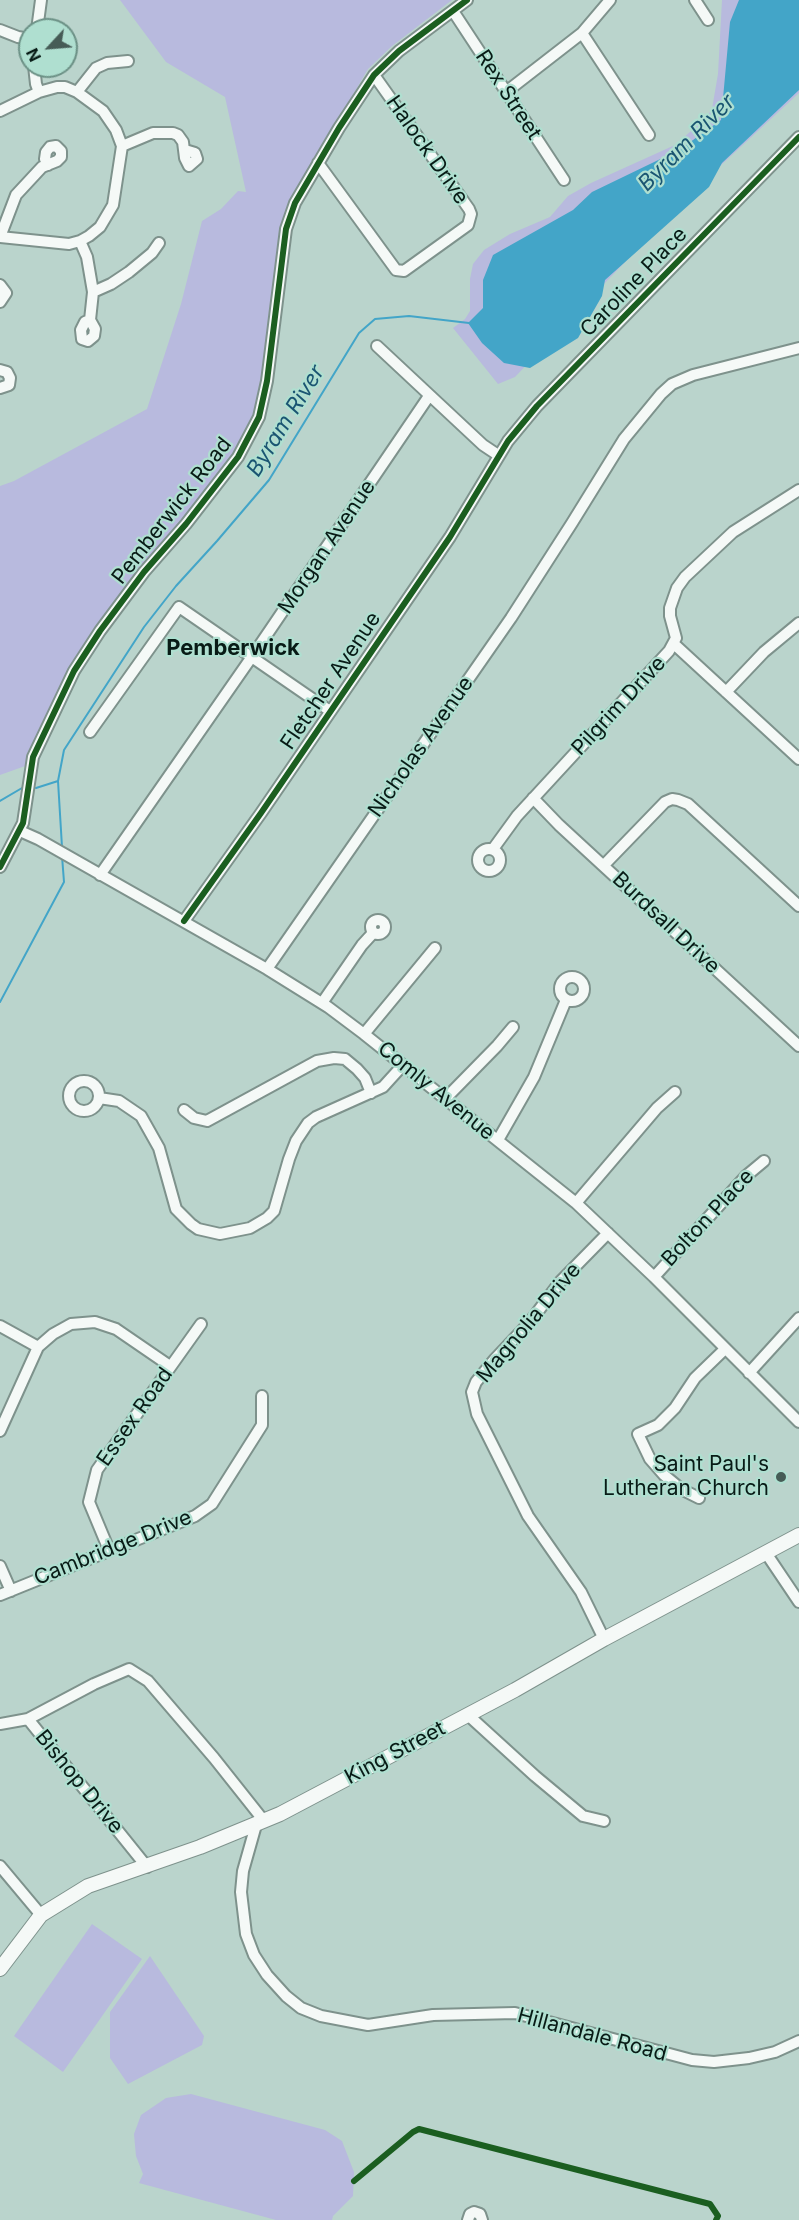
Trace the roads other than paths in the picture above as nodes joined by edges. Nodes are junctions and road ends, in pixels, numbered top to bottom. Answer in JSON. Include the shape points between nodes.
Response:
{"nodes":[{"id":1,"x":41,"y":0,"type":"edge"},
{"id":2,"x":466,"y":0,"type":"edge"},
{"id":3,"x":610,"y":0,"type":"edge"},
{"id":4,"x":695,"y":0,"type":"edge"},
{"id":5,"x":453,"y":11,"type":"junction"},
{"id":6,"x":39,"y":18,"type":"edge"},
{"id":7,"x":708,"y":20,"type":"dead end"},
{"id":8,"x":0,"y":30,"type":"edge"},
{"id":9,"x":582,"y":33,"type":"junction"},
{"id":10,"x":18,"y":38,"type":"edge"},
{"id":11,"x":128,"y":61,"type":"dead end"},
{"id":12,"x":374,"y":75,"type":"junction"},
{"id":13,"x":35,"y":78,"type":"edge"},
{"id":14,"x":39,"y":92,"type":"junction"},
{"id":15,"x":77,"y":92,"type":"junction"},
{"id":16,"x":506,"y":92,"type":"junction"},
{"id":17,"x":0,"y":111,"type":"edge"},
{"id":18,"x":649,"y":135,"type":"dead end"},
{"id":19,"x":799,"y":137,"type":"edge"},
{"id":20,"x":122,"y":146,"type":"junction"},
{"id":21,"x":185,"y":150,"type":"dead end"},
{"id":22,"x":318,"y":163,"type":"junction"},
{"id":23,"x":48,"y":165,"type":"dead end"},
{"id":24,"x":564,"y":180,"type":"dead end"},
{"id":25,"x":0,"y":237,"type":"edge"},
{"id":26,"x":80,"y":242,"type":"junction"},
{"id":27,"x":159,"y":243,"type":"dead end"},
{"id":28,"x":0,"y":285,"type":"edge"},
{"id":29,"x":93,"y":292,"type":"junction"},
{"id":30,"x":0,"y":302,"type":"edge"},
{"id":31,"x":90,"y":320,"type":"dead end"},
{"id":32,"x":377,"y":346,"type":"dead end"},
{"id":33,"x":799,"y":348,"type":"edge"},
{"id":34,"x":0,"y":370,"type":"edge"},
{"id":35,"x":0,"y":388,"type":"edge"},
{"id":36,"x":429,"y":396,"type":"junction"},
{"id":37,"x":498,"y":456,"type":"junction"},
{"id":38,"x":799,"y":490,"type":"edge"},
{"id":39,"x":799,"y":623,"type":"edge"},
{"id":40,"x":674,"y":644,"type":"junction"},
{"id":41,"x":251,"y":658,"type":"junction"},
{"id":42,"x":726,"y":692,"type":"junction"},
{"id":43,"x":330,"y":711,"type":"junction"},
{"id":44,"x":90,"y":732,"type":"dead end"},
{"id":45,"x":799,"y":759,"type":"edge"},
{"id":46,"x":533,"y":798,"type":"junction"},
{"id":47,"x":20,"y":831,"type":"junction"},
{"id":48,"x":493,"y":849,"type":"dead end"},
{"id":49,"x":604,"y":865,"type":"junction"},
{"id":50,"x":0,"y":867,"type":"edge"},
{"id":51,"x":100,"y":875,"type":"junction"},
{"id":52,"x":799,"y":906,"type":"edge"},
{"id":53,"x":184,"y":921,"type":"junction"},
{"id":54,"x":373,"y":933,"type":"dead end"},
{"id":55,"x":435,"y":948,"type":"dead end"},
{"id":56,"x":267,"y":969,"type":"junction"},
{"id":57,"x":566,"y":1000,"type":"dead end"},
{"id":58,"x":322,"y":1003,"type":"junction"},
{"id":59,"x":513,"y":1027,"type":"dead end"},
{"id":60,"x":364,"y":1034,"type":"junction"},
{"id":61,"x":799,"y":1046,"type":"edge"},
{"id":62,"x":403,"y":1065,"type":"junction"},
{"id":63,"x":675,"y":1092,"type":"dead end"},
{"id":64,"x":371,"y":1093,"type":"junction"},
{"id":65,"x":99,"y":1098,"type":"dead end"},
{"id":66,"x":445,"y":1099,"type":"junction"},
{"id":67,"x":184,"y":1110,"type":"dead end"},
{"id":68,"x":498,"y":1140,"type":"junction"},
{"id":69,"x":764,"y":1161,"type":"dead end"},
{"id":70,"x":576,"y":1203,"type":"junction"},
{"id":71,"x":608,"y":1233,"type":"junction"},
{"id":72,"x":654,"y":1277,"type":"junction"},
{"id":73,"x":799,"y":1318,"type":"edge"},
{"id":74,"x":201,"y":1324,"type":"dead end"},
{"id":75,"x":0,"y":1326,"type":"edge"},
{"id":76,"x":38,"y":1347,"type":"junction"},
{"id":77,"x":725,"y":1349,"type":"junction"},
{"id":78,"x":170,"y":1366,"type":"junction"},
{"id":79,"x":748,"y":1372,"type":"junction"},
{"id":80,"x":262,"y":1396,"type":"dead end"},
{"id":81,"x":799,"y":1422,"type":"edge"},
{"id":82,"x":0,"y":1431,"type":"edge"},
{"id":83,"x":699,"y":1498,"type":"dead end"},
{"id":84,"x":799,"y":1535,"type":"edge"},
{"id":85,"x":109,"y":1550,"type":"junction"},
{"id":86,"x":766,"y":1553,"type":"junction"},
{"id":87,"x":0,"y":1566,"type":"edge"},
{"id":88,"x":5,"y":1593,"type":"edge"},
{"id":89,"x":799,"y":1602,"type":"edge"},
{"id":90,"x":604,"y":1639,"type":"junction"},
{"id":91,"x":468,"y":1715,"type":"junction"},
{"id":92,"x":28,"y":1719,"type":"junction"},
{"id":93,"x":0,"y":1724,"type":"edge"},
{"id":94,"x":604,"y":1821,"type":"dead end"},
{"id":95,"x":260,"y":1823,"type":"junction"},
{"id":96,"x":0,"y":1866,"type":"edge"},
{"id":97,"x":147,"y":1867,"type":"junction"},
{"id":98,"x":41,"y":1915,"type":"junction"},
{"id":99,"x":0,"y":1969,"type":"edge"},
{"id":100,"x":799,"y":2041,"type":"edge"},
{"id":101,"x":468,"y":2220,"type":"edge"},
{"id":102,"x":482,"y":2220,"type":"edge"}],
"edges":[{"from":1,"to":6,"type":"street"},
{"from":2,"to":5,"type":"street","name":"Pemberwick Road"},
{"from":3,"to":9,"type":"street"},
{"from":4,"to":7,"type":"street"},
{"from":5,"to":12,"type":"street","name":"Pemberwick Road"},
{"from":5,"to":16,"type":"street","name":"Rex Street"},
{"from":8,"to":10,"type":"street"},
{"from":9,"to":16,"type":"street"},
{"from":9,"to":18,"type":"street"},
{"from":11,"to":15,"type":"street","via":[[96,68]]},
{"from":12,"to":22,"type":"street","name":"Pemberwick Road"},
{"from":12,"to":22,"type":"street","name":"Halock Drive","via":[[469,209],[468,225],[404,271],[396,270]]},
{"from":13,"to":14,"type":"street"},
{"from":14,"to":15,"type":"street","via":[[65,87]]},
{"from":14,"to":17,"type":"street"},
{"from":15,"to":20,"type":"street","via":[[111,120]]},
{"from":16,"to":24,"type":"street","name":"Rex Street"},
{"from":19,"to":37,"type":"street","name":"Caroline Place","via":[[537,406]]},
{"from":20,"to":21,"type":"street","via":[[163,132],[178,135]]},
{"from":20,"to":26,"type":"street","via":[[110,212],[100,227]]},
{"from":22,"to":47,"type":"street","name":"Pemberwick Road","via":[[286,229],[259,417],[238,457],[144,572],[74,671],[33,756]]},
{"from":23,"to":25,"type":"street","via":[[16,195]]},
{"from":25,"to":26,"type":"street"},
{"from":26,"to":29,"type":"street","via":[[87,257]]},
{"from":27,"to":29,"type":"street","via":[[129,272]]},
{"from":28,"to":30,"type":"street","via":[[6,293]]},
{"from":29,"to":31,"type":"street"},
{"from":32,"to":36,"type":"street"},
{"from":33,"to":56,"type":"street","name":"Nicholas Avenue","via":[[693,375],[661,394],[624,439],[511,618]]},
{"from":34,"to":35,"type":"street","via":[[10,378],[9,385]]},
{"from":36,"to":37,"type":"street"},
{"from":36,"to":41,"type":"street","name":"Morgan Avenue"},
{"from":37,"to":43,"type":"street","name":"Fletcher Avenue","via":[[450,537]]},
{"from":38,"to":40,"type":"street","name":"Pilgrim Drive","via":[[733,532],[685,577],[670,608]]},
{"from":39,"to":42,"type":"street"},
{"from":40,"to":42,"type":"street"},
{"from":40,"to":46,"type":"street","name":"Pilgrim Drive"},
{"from":41,"to":43,"type":"street"},
{"from":41,"to":44,"type":"street","via":[[179,607]]},
{"from":41,"to":51,"type":"street","name":"Morgan Avenue"},
{"from":42,"to":45,"type":"street"},
{"from":43,"to":53,"type":"street","name":"Fletcher Avenue"},
{"from":46,"to":48,"type":"street","name":"Pilgrim Drive"},
{"from":46,"to":49,"type":"street","name":"Burdsall Drive"},
{"from":47,"to":50,"type":"street","name":"Pemberwick Road"},
{"from":47,"to":51,"type":"street","name":"Comly Avenue"},
{"from":49,"to":52,"type":"street","via":[[659,808],[672,799],[678,800],[688,804]]},
{"from":49,"to":61,"type":"street","name":"Burdsall Drive"},
{"from":51,"to":53,"type":"street","name":"Comly Avenue"},
{"from":53,"to":56,"type":"street","name":"Comly Avenue"},
{"from":54,"to":58,"type":"street"},
{"from":55,"to":60,"type":"street"},
{"from":56,"to":58,"type":"street","name":"Comly Avenue"},
{"from":57,"to":68,"type":"street","via":[[534,1077]]},
{"from":58,"to":60,"type":"street","name":"Comly Avenue"},
{"from":59,"to":66,"type":"street"},
{"from":60,"to":62,"type":"street","name":"Comly Avenue"},
{"from":62,"to":64,"type":"street","via":[[391,1081]]},
{"from":62,"to":66,"type":"street","name":"Comly Avenue"},
{"from":63,"to":70,"type":"street"},
{"from":64,"to":65,"type":"street","via":[[308,1123],[289,1159],[274,1211],[250,1228],[220,1234],[198,1229],[176,1209],[159,1148],[141,1116],[119,1101]]},
{"from":64,"to":67,"type":"street","via":[[365,1078],[350,1062],[334,1058],[318,1061],[207,1121]]},
{"from":66,"to":68,"type":"street","name":"Comly Avenue"},
{"from":68,"to":70,"type":"street","name":"Comly Avenue"},
{"from":69,"to":72,"type":"street","name":"Bolton Place","via":[[738,1184]]},
{"from":70,"to":71,"type":"street","name":"Comly Avenue"},
{"from":71,"to":72,"type":"street","name":"Comly Avenue"},
{"from":71,"to":90,"type":"street","name":"Magnolia Drive","via":[[560,1282],[476,1382],[472,1392],[477,1414],[528,1516],[581,1592]]},
{"from":72,"to":77,"type":"street","name":"Comly Avenue"},
{"from":73,"to":79,"type":"street"},
{"from":74,"to":78,"type":"street","name":"Essex Road"},
{"from":75,"to":76,"type":"street"},
{"from":76,"to":78,"type":"street","via":[[71,1324],[95,1322],[116,1329]]},
{"from":76,"to":82,"type":"street"},
{"from":77,"to":79,"type":"street","name":"Comly Avenue"},
{"from":77,"to":83,"type":"street","via":[[695,1378],[658,1425],[638,1434],[650,1459],[664,1474]]},
{"from":78,"to":85,"type":"street","name":"Essex Road","via":[[97,1470],[89,1502]]},
{"from":79,"to":81,"type":"street","name":"Comly Avenue"},
{"from":80,"to":85,"type":"street","name":"Cambridge Drive","via":[[262,1425],[212,1504],[195,1516]]},
{"from":84,"to":86,"type":"main road","name":"King Street"},
{"from":85,"to":88,"type":"street","name":"Cambridge Drive"},
{"from":86,"to":89,"type":"street"},
{"from":86,"to":90,"type":"main road","name":"King Street"},
{"from":87,"to":88,"type":"street"},
{"from":90,"to":91,"type":"main road","name":"King Street"},
{"from":91,"to":94,"type":"street","via":[[583,1816]]},
{"from":91,"to":95,"type":"main road","name":"King Street"},
{"from":92,"to":93,"type":"street","name":"Bishop Drive"},
{"from":92,"to":95,"type":"street","via":[[129,1669],[148,1681],[214,1758]]},
{"from":92,"to":97,"type":"street","name":"Bishop Drive"},
{"from":95,"to":97,"type":"main road","name":"King Street"},
{"from":95,"to":100,"type":"street","name":"Hillandale Road","via":[[243,1871],[246,1934],[267,1975],[301,2008],[368,2025],[433,2015],[515,2013],[699,2061],[749,2058]]},
{"from":96,"to":98,"type":"street"},
{"from":97,"to":98,"type":"main road","name":"King Street","via":[[88,1886]]},
{"from":98,"to":99,"type":"main road","name":"King Street"},
{"from":101,"to":102,"type":"street","via":[[476,2212]]}]}
